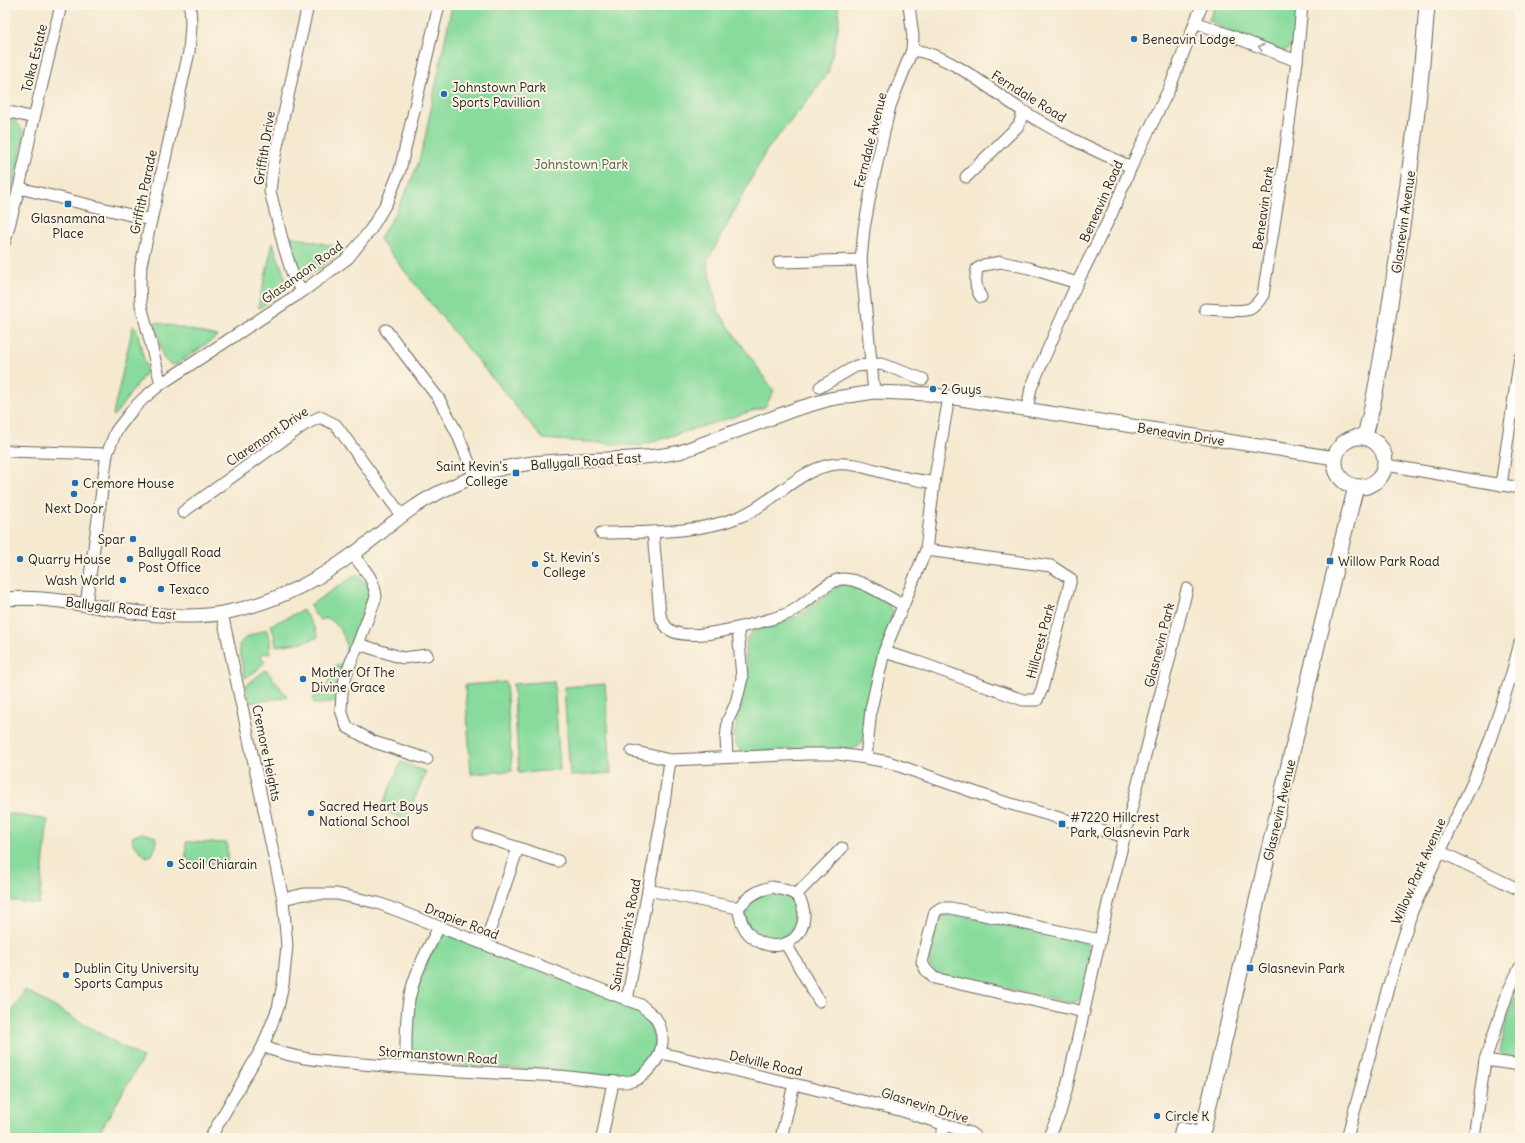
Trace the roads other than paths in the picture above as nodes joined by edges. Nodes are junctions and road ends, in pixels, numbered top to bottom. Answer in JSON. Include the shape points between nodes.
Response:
{"nodes":[{"id":1,"x":61,"y":5,"type":"edge"},
{"id":2,"x":190,"y":5,"type":"edge"},
{"id":3,"x":308,"y":5,"type":"edge"},
{"id":4,"x":439,"y":5,"type":"edge"},
{"id":5,"x":909,"y":5,"type":"edge"},
{"id":6,"x":1202,"y":5,"type":"edge"},
{"id":7,"x":1302,"y":5,"type":"edge"},
{"id":8,"x":1427,"y":5,"type":"edge"},
{"id":9,"x":1196,"y":22,"type":"junction"},
{"id":10,"x":912,"y":50,"type":"junction"},
{"id":11,"x":1297,"y":61,"type":"junction"},
{"id":12,"x":5,"y":111,"type":"edge"},
{"id":13,"x":1023,"y":112,"type":"junction"},
{"id":14,"x":34,"y":118,"type":"junction"},
{"id":15,"x":1131,"y":167,"type":"junction"},
{"id":16,"x":966,"y":177,"type":"dead end"},
{"id":17,"x":19,"y":188,"type":"junction"},
{"id":18,"x":151,"y":220,"type":"junction"},
{"id":19,"x":5,"y":241,"type":"edge"},
{"id":20,"x":862,"y":260,"type":"junction"},
{"id":21,"x":779,"y":262,"type":"dead end"},
{"id":22,"x":1077,"y":284,"type":"junction"},
{"id":23,"x":303,"y":291,"type":"junction"},
{"id":24,"x":981,"y":297,"type":"dead end"},
{"id":25,"x":1205,"y":309,"type":"dead end"},
{"id":26,"x":386,"y":330,"type":"dead end"},
{"id":27,"x":1520,"y":357,"type":"edge"},
{"id":28,"x":871,"y":365,"type":"junction"},
{"id":29,"x":1519,"y":370,"type":"edge"},
{"id":30,"x":923,"y":379,"type":"dead end"},
{"id":31,"x":161,"y":384,"type":"junction"},
{"id":32,"x":820,"y":387,"type":"dead end"},
{"id":33,"x":874,"y":392,"type":"junction"},
{"id":34,"x":949,"y":397,"type":"junction"},
{"id":35,"x":1027,"y":410,"type":"junction"},
{"id":36,"x":1365,"y":436,"type":"junction"},
{"id":37,"x":5,"y":450,"type":"edge"},
{"id":38,"x":107,"y":454,"type":"junction"},
{"id":39,"x":1335,"y":458,"type":"junction"},
{"id":40,"x":1386,"y":465,"type":"junction"},
{"id":41,"x":475,"y":477,"type":"junction"},
{"id":42,"x":934,"y":482,"type":"junction"},
{"id":43,"x":1501,"y":485,"type":"junction"},
{"id":44,"x":1356,"y":487,"type":"junction"},
{"id":45,"x":1520,"y":488,"type":"edge"},
{"id":46,"x":183,"y":512,"type":"dead end"},
{"id":47,"x":402,"y":516,"type":"junction"},
{"id":48,"x":653,"y":532,"type":"junction"},
{"id":49,"x":601,"y":534,"type":"dead end"},
{"id":50,"x":926,"y":550,"type":"junction"},
{"id":51,"x":353,"y":555,"type":"junction"},
{"id":52,"x":1187,"y":589,"type":"dead end"},
{"id":53,"x":5,"y":599,"type":"edge"},
{"id":54,"x":86,"y":605,"type":"junction"},
{"id":55,"x":903,"y":605,"type":"junction"},
{"id":56,"x":222,"y":613,"type":"junction"},
{"id":57,"x":738,"y":629,"type":"junction"},
{"id":58,"x":1520,"y":643,"type":"edge"},
{"id":59,"x":358,"y":644,"type":"junction"},
{"id":60,"x":884,"y":652,"type":"junction"},
{"id":61,"x":427,"y":655,"type":"dead end"},
{"id":62,"x":632,"y":751,"type":"dead end"},
{"id":63,"x":727,"y":757,"type":"junction"},
{"id":64,"x":866,"y":758,"type":"junction"},
{"id":65,"x":428,"y":759,"type":"dead end"},
{"id":66,"x":670,"y":760,"type":"junction"},
{"id":67,"x":479,"y":835,"type":"dead end"},
{"id":68,"x":1125,"y":837,"type":"junction"},
{"id":69,"x":518,"y":848,"type":"junction"},
{"id":70,"x":842,"y":848,"type":"dead end"},
{"id":71,"x":1441,"y":852,"type":"junction"},
{"id":72,"x":558,"y":861,"type":"dead end"},
{"id":73,"x":648,"y":890,"type":"junction"},
{"id":74,"x":1520,"y":890,"type":"edge"},
{"id":75,"x":796,"y":895,"type":"junction"},
{"id":76,"x":283,"y":899,"type":"junction"},
{"id":77,"x":738,"y":908,"type":"junction"},
{"id":78,"x":439,"y":927,"type":"junction"},
{"id":79,"x":1100,"y":940,"type":"junction"},
{"id":80,"x":485,"y":944,"type":"junction"},
{"id":81,"x":786,"y":944,"type":"junction"},
{"id":82,"x":1520,"y":967,"type":"edge"},
{"id":83,"x":627,"y":1000,"type":"junction"},
{"id":84,"x":819,"y":1001,"type":"dead end"},
{"id":85,"x":1084,"y":1012,"type":"junction"},
{"id":86,"x":263,"y":1046,"type":"junction"},
{"id":87,"x":661,"y":1053,"type":"junction"},
{"id":88,"x":1485,"y":1060,"type":"junction"},
{"id":89,"x":1520,"y":1065,"type":"edge"},
{"id":90,"x":406,"y":1068,"type":"junction"},
{"id":91,"x":613,"y":1082,"type":"junction"},
{"id":92,"x":794,"y":1084,"type":"junction"},
{"id":93,"x":864,"y":1102,"type":"joint"},
{"id":94,"x":946,"y":1124,"type":"junction"},
{"id":95,"x":1201,"y":1135,"type":"edge"},
{"id":96,"x":210,"y":1138,"type":"edge"},
{"id":97,"x":602,"y":1138,"type":"edge"},
{"id":98,"x":780,"y":1138,"type":"edge"},
{"id":99,"x":940,"y":1138,"type":"edge"},
{"id":100,"x":977,"y":1138,"type":"edge"},
{"id":101,"x":1048,"y":1138,"type":"edge"},
{"id":102,"x":1179,"y":1138,"type":"edge"},
{"id":103,"x":1347,"y":1138,"type":"edge"},
{"id":104,"x":1474,"y":1138,"type":"edge"}],
"edges":[{"from":1,"to":14,"type":"street","name":"Tolka Estate"},
{"from":2,"to":18,"type":"street","name":"Griffith Parade","via":[[189,52]]},
{"from":3,"to":23,"type":"street","name":"Griffith Drive","via":[[280,130],[270,191],[292,273]]},
{"from":4,"to":23,"type":"street","name":"Glasanaon Road","via":[[400,170],[387,202],[371,229],[348,258]]},
{"from":5,"to":10,"type":"street","name":"Ferndale Avenue"},
{"from":6,"to":9,"type":"street","name":"Beneavin Road"},
{"from":7,"to":11,"type":"street","name":"Beneavin Park"},
{"from":8,"to":36,"type":"main road","name":"Glasnevin Avenue","via":[[1402,234],[1382,355]]},
{"from":11,"to":9,"type":"street","one_way":true},
{"from":9,"to":15,"type":"street","name":"Beneavin Road","via":[[1170,87]]},
{"from":10,"to":13,"type":"street","name":"Ferndale Road","via":[[933,55],[962,70]]},
{"from":10,"to":20,"type":"street","name":"Ferndale Avenue","via":[[890,106],[864,229]]},
{"from":11,"to":25,"type":"street","name":"Beneavin Park","via":[[1263,295],[1258,303],[1250,308]]},
{"from":12,"to":14,"type":"street"},
{"from":13,"to":15,"type":"street","name":"Ferndale Road","via":[[1080,144]]},
{"from":13,"to":16,"type":"street","via":[[1019,125]]},
{"from":14,"to":17,"type":"street","name":"Tolka Estate"},
{"from":15,"to":22,"type":"street","name":"Beneavin Road"},
{"from":17,"to":18,"type":"street"},
{"from":17,"to":19,"type":"street","name":"Tolka Estate"},
{"from":18,"to":31,"type":"street","name":"Griffith Parade","via":[[141,265],[141,306]]},
{"from":20,"to":21,"type":"street"},
{"from":20,"to":28,"type":"street","name":"Ferndale Avenue"},
{"from":22,"to":24,"type":"street","via":[[1001,262],[977,269],[975,285]]},
{"from":22,"to":35,"type":"street","name":"Beneavin Road","via":[[1031,388]]},
{"from":23,"to":31,"type":"street","name":"Glasanaon Road"},
{"from":26,"to":41,"type":"street","via":[[439,399],[457,433]]},
{"from":27,"to":29,"type":"street"},
{"from":28,"to":30,"type":"street","via":[[881,364]]},
{"from":28,"to":32,"type":"street","via":[[856,366]]},
{"from":28,"to":33,"type":"street","name":"Ferndale Avenue"},
{"from":29,"to":43,"type":"street"},
{"from":31,"to":38,"type":"street","name":"Glasanaon Road","via":[[133,409],[116,431]]},
{"from":33,"to":34,"type":"street","name":"Ballygall Road East"},
{"from":33,"to":41,"type":"street","name":"Ballygall Road East","via":[[830,398],[666,455],[536,462]]},
{"from":34,"to":35,"type":"street","name":"Ballygall Road East"},
{"from":34,"to":42,"type":"street"},
{"from":35,"to":39,"type":"street","name":"Beneavin Drive"},
{"from":36,"to":39,"type":"main road","via":[[1348,439],[1340,447]]},
{"from":36,"to":40,"type":"main road","via":[[1378,443],[1386,457]]},
{"from":37,"to":38,"type":"street"},
{"from":38,"to":54,"type":"street","name":"Glasanaon Road"},
{"from":39,"to":44,"type":"main road","via":[[1335,466],[1340,477],[1349,485]]},
{"from":40,"to":43,"type":"street"},
{"from":40,"to":44,"type":"main road","via":[[1379,480],[1368,486]]},
{"from":41,"to":47,"type":"street","name":"Ballygall Road East","via":[[438,493]]},
{"from":42,"to":48,"type":"street","via":[[854,465],[837,464],[817,468],[739,517],[708,526]]},
{"from":42,"to":50,"type":"street"},
{"from":43,"to":45,"type":"street"},
{"from":44,"to":95,"type":"main road","name":"Glasnevin Avenue"},
{"from":46,"to":47,"type":"street","name":"Claremont Drive","via":[[298,429],[320,417],[336,425]]},
{"from":47,"to":51,"type":"street","name":"Ballygall Road East"},
{"from":48,"to":49,"type":"street"},
{"from":48,"to":57,"type":"street","via":[[660,615],[663,623],[670,630],[685,634]]},
{"from":50,"to":55,"type":"street"},
{"from":50,"to":60,"type":"street","name":"Hillcrest Park","via":[[1051,566],[1071,579],[1042,689],[1037,700],[1023,700]]},
{"from":51,"to":56,"type":"street","name":"Ballygall Road East","via":[[318,578],[285,595]]},
{"from":51,"to":59,"type":"street","via":[[371,578],[376,597]]},
{"from":52,"to":68,"type":"street","name":"Glasnevin Park"},
{"from":53,"to":54,"type":"street","name":"Ballygall Road East","via":[[50,600]]},
{"from":54,"to":56,"type":"street","name":"Ballygall Road East","via":[[176,616]]},
{"from":55,"to":57,"type":"street","via":[[851,580],[840,579],[826,586],[790,613]]},
{"from":55,"to":60,"type":"street"},
{"from":56,"to":76,"type":"street","name":"Cremore Heights"},
{"from":57,"to":63,"type":"street","via":[[742,678],[736,703],[728,720]]},
{"from":58,"to":71,"type":"street","name":"Willow Park Avenue","via":[[1490,740]]},
{"from":59,"to":61,"type":"street","via":[[403,658]]},
{"from":59,"to":65,"type":"street","via":[[342,693],[341,710],[347,727],[374,742]]},
{"from":60,"to":64,"type":"street","via":[[871,709]]},
{"from":62,"to":66,"type":"street"},
{"from":63,"to":64,"type":"street","via":[[838,754]]},
{"from":63,"to":66,"type":"street"},
{"from":64,"to":68,"type":"street","via":[[888,762],[994,798]]},
{"from":66,"to":73,"type":"street","name":"Saint Pappin's Road"},
{"from":67,"to":69,"type":"street"},
{"from":68,"to":79,"type":"street","name":"Glasnevin Park"},
{"from":69,"to":72,"type":"street"},
{"from":69,"to":80,"type":"street"},
{"from":70,"to":75,"type":"street"},
{"from":71,"to":74,"type":"street"},
{"from":71,"to":103,"type":"street","name":"Willow Park Avenue","via":[[1412,911],[1387,990]]},
{"from":73,"to":77,"type":"street"},
{"from":73,"to":83,"type":"street","name":"Saint Pappin's Road"},
{"from":75,"to":77,"type":"street","via":[[772,887],[753,894]]},
{"from":75,"to":81,"type":"street","via":[[805,914],[802,929]]},
{"from":76,"to":78,"type":"street","name":"Drapier Road","via":[[304,894],[337,894],[378,903]]},
{"from":76,"to":86,"type":"street","name":"Cremore Heights","via":[[287,946],[283,984],[278,1008]]},
{"from":77,"to":81,"type":"street","via":[[742,924],[758,941],[770,946]]},
{"from":78,"to":80,"type":"street","name":"Drapier Road"},
{"from":78,"to":90,"type":"street","via":[[418,968],[409,1000]]},
{"from":79,"to":85,"type":"street","name":"Glasnevin Park"},
{"from":79,"to":85,"type":"street","via":[[941,908],[935,912],[922,962],[934,978]]},
{"from":80,"to":83,"type":"street","name":"Drapier Road"},
{"from":81,"to":84,"type":"street"},
{"from":82,"to":88,"type":"street","via":[[1508,992]]},
{"from":83,"to":87,"type":"street","name":"Saint Pappin's Road","via":[[641,1005],[654,1017],[661,1032]]},
{"from":85,"to":101,"type":"street","name":"Glasnevin Park","via":[[1060,1113]]},
{"from":86,"to":90,"type":"street","name":"Stormanstown Road","via":[[291,1056]]},
{"from":86,"to":96,"type":"street","name":"Cremore Heights"},
{"from":87,"to":91,"type":"street","via":[[645,1074],[632,1081]]},
{"from":87,"to":92,"type":"street","name":"Delville Road"},
{"from":88,"to":89,"type":"street"},
{"from":88,"to":104,"type":"street"},
{"from":90,"to":91,"type":"street","name":"Stormanstown Road"},
{"from":91,"to":97,"type":"street"},
{"from":92,"to":93,"type":"street","name":"Delville Road"},
{"from":92,"to":98,"type":"street"},
{"from":93,"to":94,"type":"street","name":"Glasnevin Drive"},
{"from":94,"to":99,"type":"street"},
{"from":94,"to":100,"type":"street","name":"Glasnevin Drive"},
{"from":95,"to":102,"type":"street","name":"Glasnevin Avenue","via":[[1181,1128]]}]}
